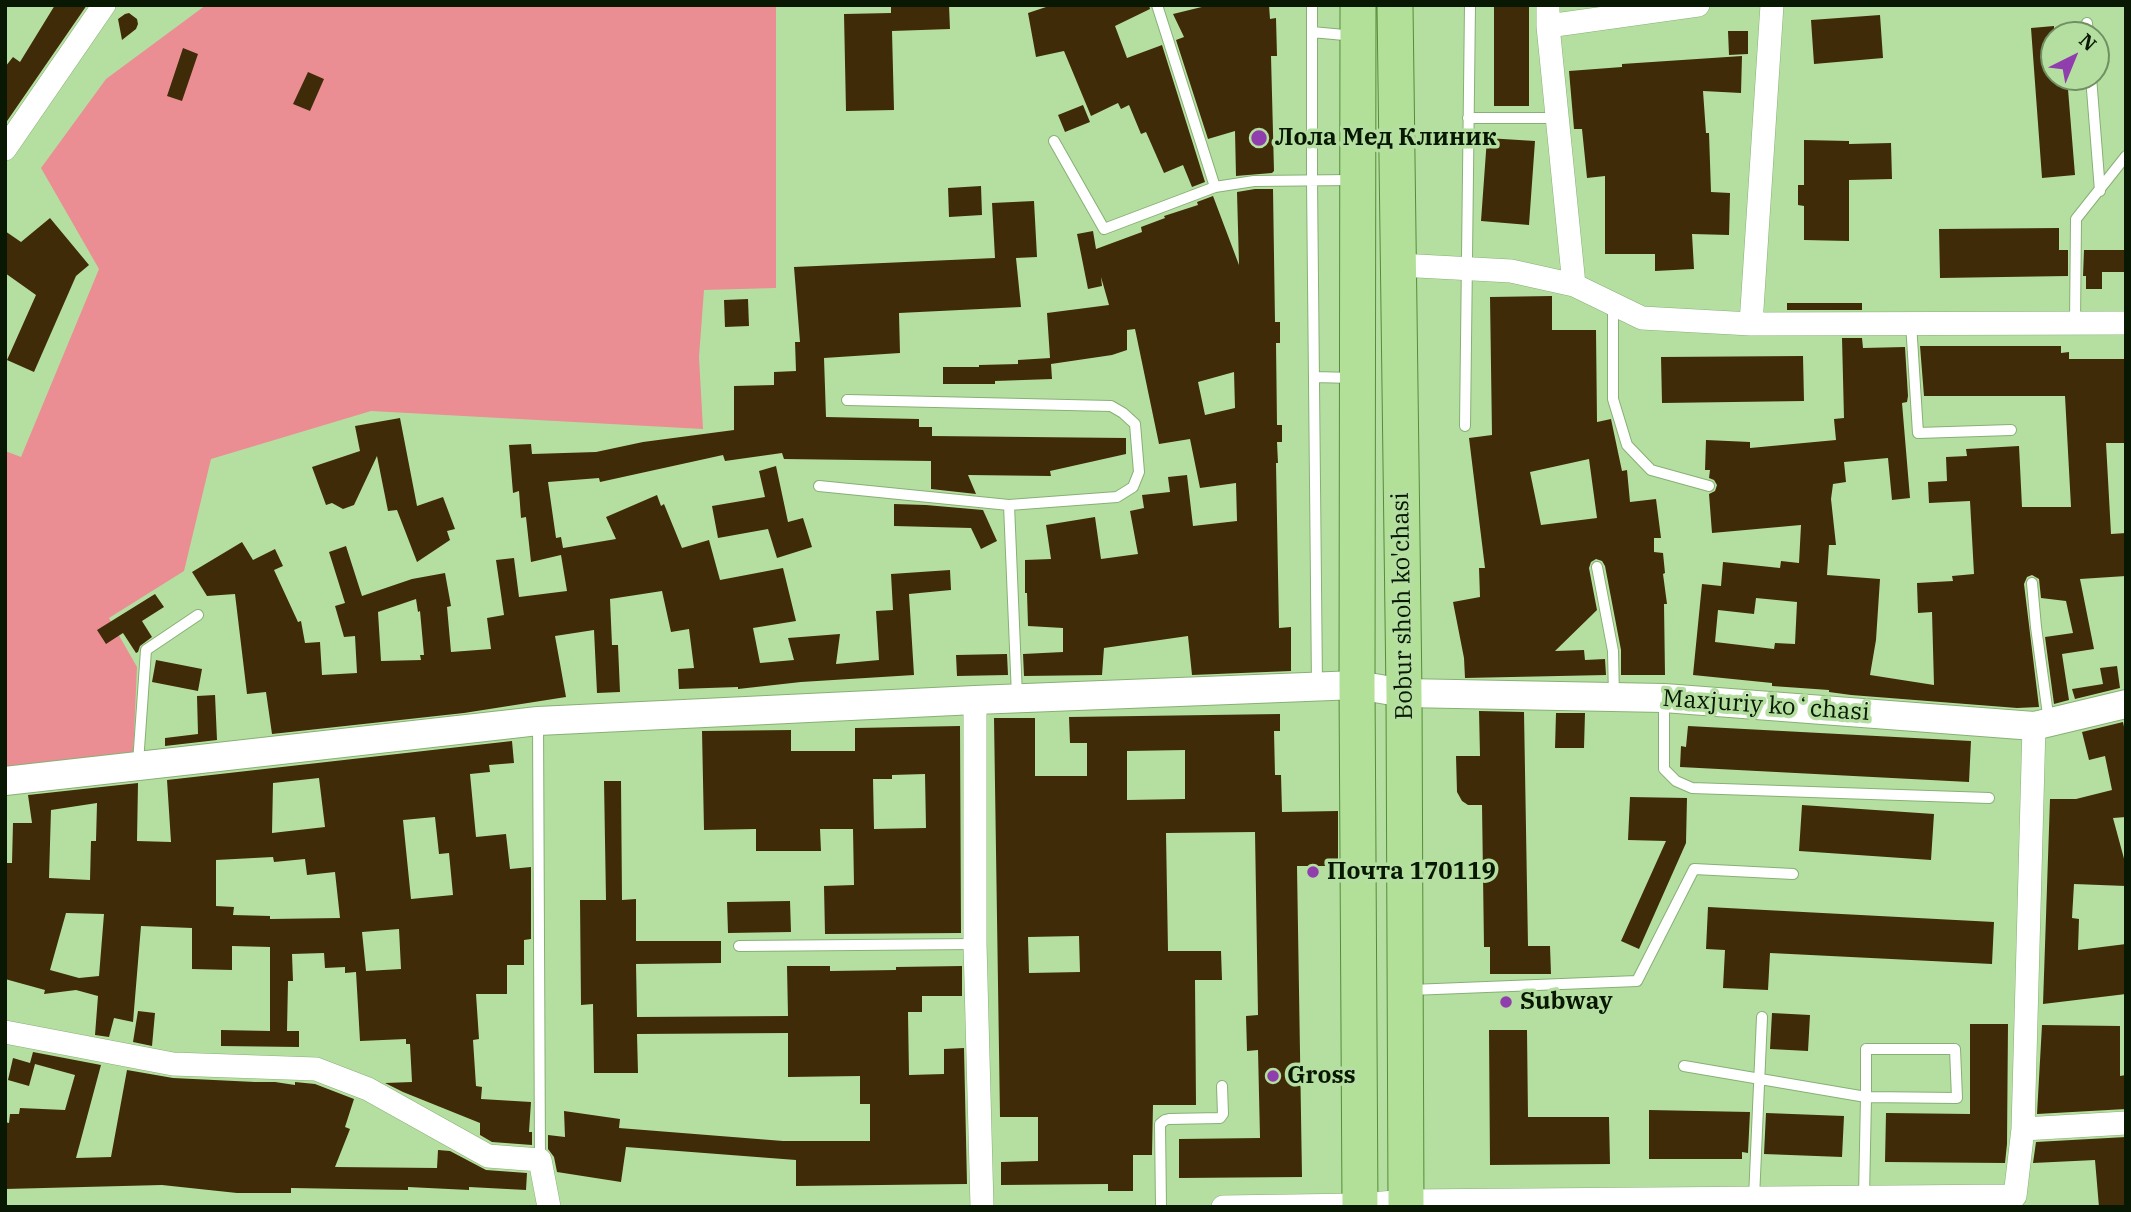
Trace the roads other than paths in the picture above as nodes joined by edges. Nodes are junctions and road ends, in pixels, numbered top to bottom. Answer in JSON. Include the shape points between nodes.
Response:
{"nodes":[{"id":1,"x":104,"y":5,"type":"edge"},
{"id":2,"x":1157,"y":5,"type":"edge"},
{"id":3,"x":1312,"y":5,"type":"edge"},
{"id":4,"x":1395,"y":5,"type":"edge"},
{"id":5,"x":1470,"y":5,"type":"edge"},
{"id":6,"x":1698,"y":5,"type":"edge"},
{"id":7,"x":1772,"y":5,"type":"edge"},
{"id":8,"x":1548,"y":16,"type":"edge"},
{"id":9,"x":1357,"y":21,"type":"edge"},
{"id":10,"x":1312,"y":32,"type":"junction"},
{"id":11,"x":2092,"y":91,"type":"edge"},
{"id":12,"x":1468,"y":118,"type":"junction"},
{"id":13,"x":1557,"y":118,"type":"junction"},
{"id":14,"x":1054,"y":141,"type":"dead end"},
{"id":15,"x":5,"y":149,"type":"edge"},
{"id":16,"x":2126,"y":156,"type":"edge"},
{"id":17,"x":1312,"y":180,"type":"junction"},
{"id":18,"x":1357,"y":180,"type":"junction"},
{"id":19,"x":1215,"y":187,"type":"junction"},
{"id":20,"x":2100,"y":191,"type":"junction"},
{"id":21,"x":1399,"y":265,"type":"junction"},
{"id":22,"x":1466,"y":268,"type":"junction"},
{"id":23,"x":1574,"y":285,"type":"junction"},
{"id":24,"x":1612,"y":304,"type":"junction"},
{"id":25,"x":1911,"y":323,"type":"junction"},
{"id":26,"x":2076,"y":323,"type":"junction"},
{"id":27,"x":2126,"y":323,"type":"edge"},
{"id":28,"x":1751,"y":324,"type":"junction"},
{"id":29,"x":1314,"y":377,"type":"junction"},
{"id":30,"x":1357,"y":378,"type":"junction"},
{"id":31,"x":847,"y":400,"type":"dead end"},
{"id":32,"x":1465,"y":426,"type":"dead end"},
{"id":33,"x":2011,"y":430,"type":"dead end"},
{"id":34,"x":1709,"y":485,"type":"dead end"},
{"id":35,"x":819,"y":486,"type":"dead end"},
{"id":36,"x":1009,"y":505,"type":"junction"},
{"id":37,"x":1597,"y":567,"type":"dead end"},
{"id":38,"x":2032,"y":583,"type":"dead end"},
{"id":39,"x":198,"y":615,"type":"dead end"},
{"id":40,"x":1357,"y":685,"type":"junction"},
{"id":41,"x":1317,"y":687,"type":"junction"},
{"id":42,"x":1404,"y":693,"type":"junction"},
{"id":43,"x":1614,"y":696,"type":"junction"},
{"id":44,"x":1017,"y":698,"type":"junction"},
{"id":45,"x":1664,"y":698,"type":"junction"},
{"id":46,"x":975,"y":700,"type":"junction"},
{"id":47,"x":2126,"y":704,"type":"edge"},
{"id":48,"x":538,"y":721,"type":"junction"},
{"id":49,"x":2041,"y":724,"type":"junction"},
{"id":50,"x":137,"y":766,"type":"junction"},
{"id":51,"x":5,"y":781,"type":"edge"},
{"id":52,"x":1989,"y":798,"type":"dead end"},
{"id":53,"x":1793,"y":874,"type":"dead end"},
{"id":54,"x":975,"y":944,"type":"junction"},
{"id":55,"x":739,"y":946,"type":"dead end"},
{"id":56,"x":1405,"y":990,"type":"junction"},
{"id":57,"x":1762,"y":1017,"type":"dead end"},
{"id":58,"x":5,"y":1032,"type":"edge"},
{"id":59,"x":1684,"y":1066,"type":"dead end"},
{"id":60,"x":1759,"y":1077,"type":"junction"},
{"id":61,"x":1222,"y":1086,"type":"dead end"},
{"id":62,"x":1866,"y":1097,"type":"junction"},
{"id":63,"x":2126,"y":1123,"type":"edge"},
{"id":64,"x":2024,"y":1129,"type":"junction"},
{"id":65,"x":540,"y":1160,"type":"junction"},
{"id":66,"x":1864,"y":1197,"type":"junction"},
{"id":67,"x":1754,"y":1198,"type":"junction"},
{"id":68,"x":1406,"y":1204,"type":"edge"},
{"id":69,"x":1360,"y":1206,"type":"edge"},
{"id":70,"x":549,"y":1207,"type":"edge"},
{"id":71,"x":982,"y":1207,"type":"edge"},
{"id":72,"x":1161,"y":1207,"type":"edge"},
{"id":73,"x":1223,"y":1207,"type":"edge"}],
"edges":[{"from":1,"to":15,"type":"street"},
{"from":2,"to":19,"type":"lane"},
{"from":3,"to":10,"type":"lane"},
{"from":4,"to":21,"type":"main road","name":"Bobur shoh ko'chasi"},
{"from":5,"to":12,"type":"lane"},
{"from":6,"to":8,"type":"street"},
{"from":7,"to":28,"type":"street"},
{"from":8,"to":13,"type":"street"},
{"from":9,"to":10,"type":"lane"},
{"from":9,"to":18,"type":"main road","name":"Bobur shoh ko'chasi"},
{"from":10,"to":17,"type":"lane"},
{"from":11,"to":20,"type":"lane"},
{"from":12,"to":13,"type":"lane"},
{"from":12,"to":22,"type":"lane"},
{"from":13,"to":23,"type":"street"},
{"from":14,"to":19,"type":"lane","via":[[1104,229]]},
{"from":16,"to":20,"type":"lane"},
{"from":17,"to":18,"type":"lane"},
{"from":17,"to":19,"type":"lane"},
{"from":17,"to":29,"type":"lane"},
{"from":18,"to":30,"type":"main road","name":"Bobur shoh ko'chasi"},
{"from":20,"to":26,"type":"lane","via":[[2076,219]]},
{"from":21,"to":22,"type":"street"},
{"from":21,"to":42,"type":"main road","name":"Bobur shoh ko'chasi"},
{"from":22,"to":23,"type":"street","via":[[1511,271]]},
{"from":22,"to":32,"type":"lane"},
{"from":23,"to":24,"type":"street"},
{"from":24,"to":28,"type":"street","via":[[1642,318]]},
{"from":24,"to":34,"type":"lane","via":[[1614,399],[1627,444],[1651,470]]},
{"from":25,"to":26,"type":"street"},
{"from":25,"to":28,"type":"street"},
{"from":25,"to":33,"type":"lane","via":[[1918,433]]},
{"from":26,"to":27,"type":"street"},
{"from":29,"to":30,"type":"lane"},
{"from":29,"to":41,"type":"lane"},
{"from":30,"to":40,"type":"main road","name":"Bobur shoh ko'chasi"},
{"from":31,"to":36,"type":"lane","via":[[1111,406],[1135,424],[1139,472],[1133,487],[1117,497]]},
{"from":35,"to":36,"type":"lane"},
{"from":36,"to":44,"type":"lane"},
{"from":37,"to":43,"type":"lane","via":[[1613,651]]},
{"from":38,"to":49,"type":"lane"},
{"from":39,"to":50,"type":"lane","via":[[146,650]]},
{"from":40,"to":41,"type":"street","name":"Maxjuriy koʻchasi"},
{"from":40,"to":42,"type":"street","name":"Maxjuriy koʻchasi"},
{"from":40,"to":69,"type":"main road","name":"Bobur shoh ko'chasi"},
{"from":41,"to":44,"type":"street","name":"Maxjuriy koʻchasi"},
{"from":42,"to":43,"type":"street","name":"Maxjuriy koʻchasi"},
{"from":42,"to":56,"type":"main road","name":"Bobur shoh ko'chasi"},
{"from":43,"to":45,"type":"street","name":"Maxjuriy koʻchasi"},
{"from":44,"to":46,"type":"street","name":"Maxjuriy koʻchasi"},
{"from":45,"to":49,"type":"street","name":"Maxjuriy koʻchasi"},
{"from":45,"to":52,"type":"lane","via":[[1664,769],[1692,788]]},
{"from":46,"to":48,"type":"street","name":"Maxjuriy koʻchasi"},
{"from":46,"to":54,"type":"street"},
{"from":47,"to":49,"type":"street","name":"Maxjuriy koʻchasi"},
{"from":48,"to":50,"type":"street","name":"Maxjuriy koʻchasi"},
{"from":48,"to":65,"type":"lane"},
{"from":49,"to":64,"type":"street"},
{"from":50,"to":51,"type":"street","name":"Maxjuriy koʻchasi"},
{"from":53,"to":56,"type":"lane","via":[[1694,869],[1637,981]]},
{"from":54,"to":55,"type":"lane"},
{"from":54,"to":71,"type":"street"},
{"from":56,"to":68,"type":"main road","name":"Bobur shoh ko'chasi"},
{"from":57,"to":60,"type":"lane"},
{"from":58,"to":65,"type":"street","via":[[173,1065],[316,1069],[368,1089],[488,1156]]},
{"from":59,"to":60,"type":"lane"},
{"from":60,"to":62,"type":"lane"},
{"from":60,"to":67,"type":"lane"},
{"from":61,"to":72,"type":"lane","via":[[1220,1118],[1168,1119],[1160,1124]]},
{"from":62,"to":62,"type":"lane","via":[[1957,1098],[1955,1049],[1866,1049]]},
{"from":62,"to":66,"type":"lane"},
{"from":63,"to":64,"type":"street"},
{"from":64,"to":66,"type":"street","via":[[2015,1195]]},
{"from":65,"to":70,"type":"street"},
{"from":66,"to":67,"type":"street"},
{"from":67,"to":68,"type":"street"},
{"from":68,"to":69,"type":"street"},
{"from":69,"to":73,"type":"street"}]}
